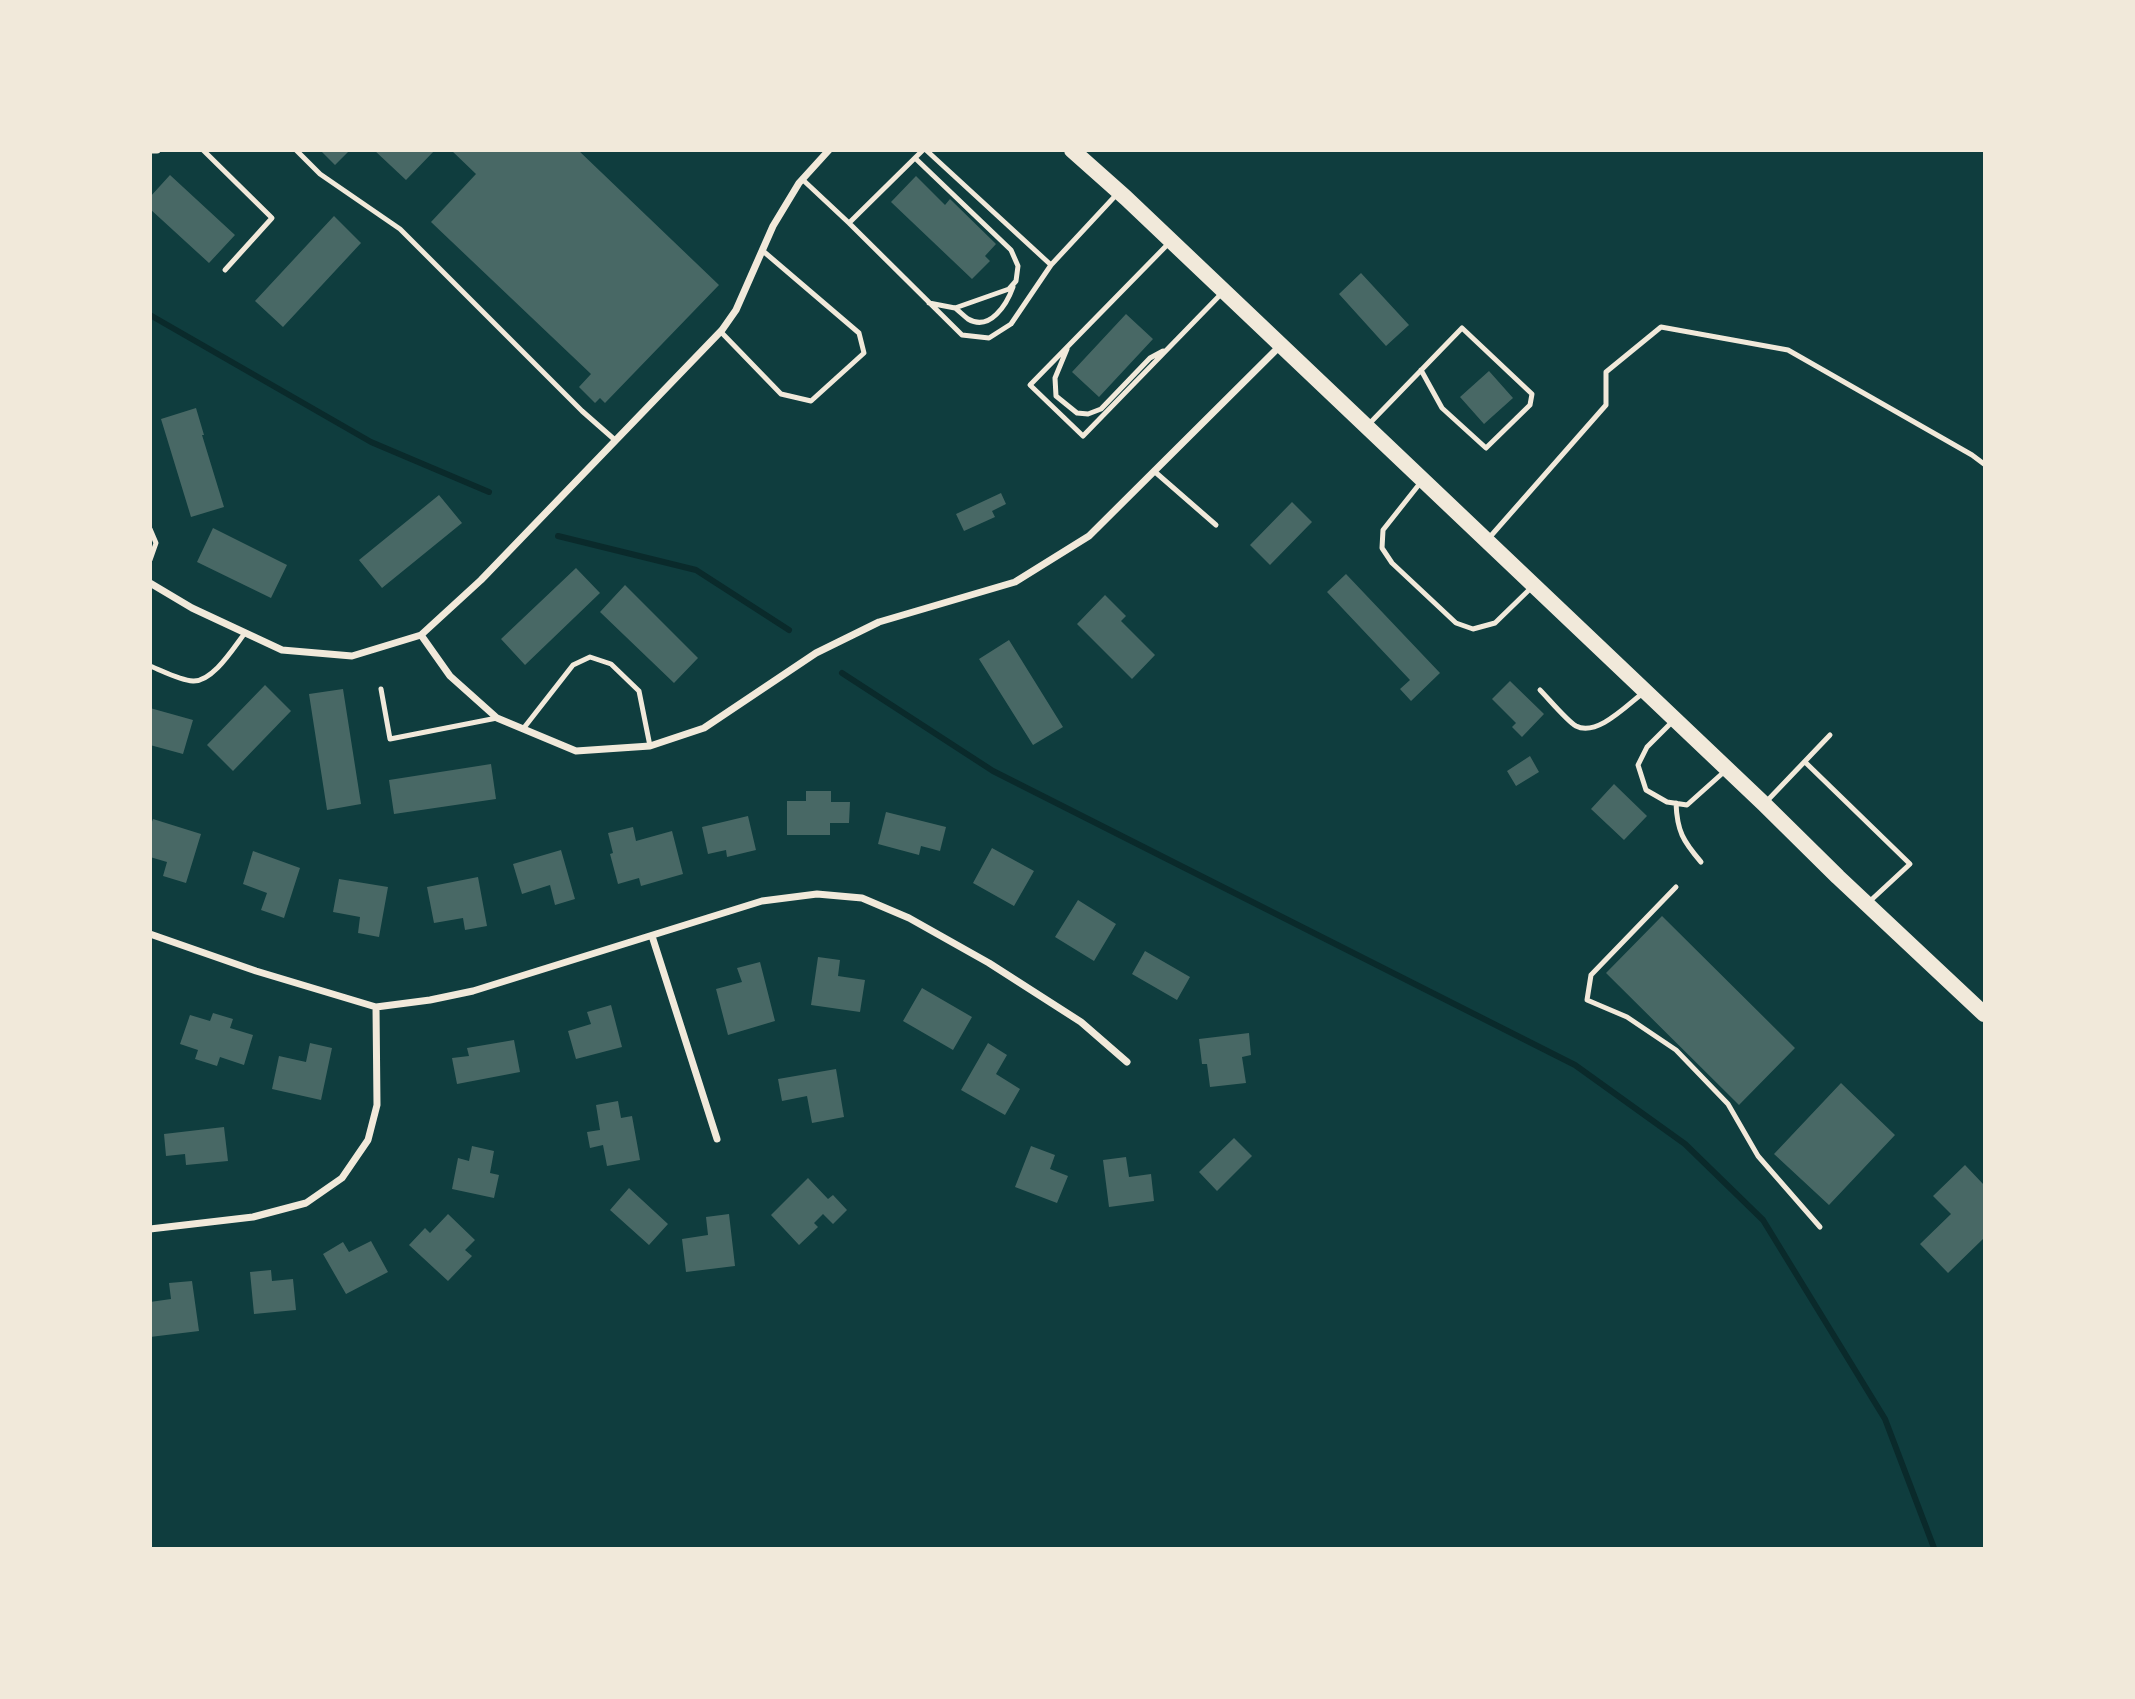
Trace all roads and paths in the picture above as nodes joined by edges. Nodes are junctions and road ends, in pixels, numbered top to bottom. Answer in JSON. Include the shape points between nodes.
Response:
{"nodes":[{"id":1,"x":203,"y":150,"type":"edge"},
{"id":2,"x":296,"y":150,"type":"edge"},
{"id":3,"x":829,"y":150,"type":"edge"},
{"id":4,"x":924,"y":150,"type":"edge"},
{"id":5,"x":1072,"y":150,"type":"edge"},
{"id":6,"x":915,"y":158,"type":"junction"},
{"id":7,"x":802,"y":179,"type":"junction"},
{"id":8,"x":1119,"y":191,"type":"junction"},
{"id":9,"x":849,"y":223,"type":"junction"},
{"id":10,"x":1171,"y":240,"type":"junction"},
{"id":11,"x":762,"y":251,"type":"junction"},
{"id":12,"x":1051,"y":265,"type":"junction"},
{"id":13,"x":225,"y":270,"type":"dead end"},
{"id":14,"x":1016,"y":281,"type":"junction"},
{"id":15,"x":1224,"y":291,"type":"junction"},
{"id":16,"x":929,"y":303,"type":"junction"},
{"id":17,"x":955,"y":308,"type":"junction"},
{"id":18,"x":721,"y":331,"type":"junction"},
{"id":19,"x":1281,"y":345,"type":"junction"},
{"id":20,"x":1068,"y":346,"type":"junction"},
{"id":21,"x":1169,"y":348,"type":"junction"},
{"id":22,"x":1421,"y":370,"type":"junction"},
{"id":23,"x":1367,"y":427,"type":"junction"},
{"id":24,"x":615,"y":440,"type":"junction"},
{"id":25,"x":1984,"y":464,"type":"edge"},
{"id":26,"x":1154,"y":471,"type":"junction"},
{"id":27,"x":1423,"y":480,"type":"junction"},
{"id":28,"x":1216,"y":525,"type":"dead end"},
{"id":29,"x":150,"y":529,"type":"edge"},
{"id":30,"x":1487,"y":540,"type":"junction"},
{"id":31,"x":150,"y":560,"type":"edge"},
{"id":32,"x":150,"y":583,"type":"edge"},
{"id":33,"x":1534,"y":585,"type":"junction"},
{"id":34,"x":245,"y":633,"type":"junction"},
{"id":35,"x":421,"y":635,"type":"junction"},
{"id":36,"x":150,"y":666,"type":"edge"},
{"id":37,"x":381,"y":689,"type":"dead end"},
{"id":38,"x":1540,"y":690,"type":"dead end"},
{"id":39,"x":1645,"y":691,"type":"junction"},
{"id":40,"x":497,"y":718,"type":"junction"},
{"id":41,"x":1675,"y":719,"type":"junction"},
{"id":42,"x":523,"y":729,"type":"junction"},
{"id":43,"x":1830,"y":736,"type":"dead end"},
{"id":44,"x":650,"y":746,"type":"junction"},
{"id":45,"x":1805,"y":762,"type":"junction"},
{"id":46,"x":1727,"y":769,"type":"junction"},
{"id":47,"x":1676,"y":803,"type":"junction"},
{"id":48,"x":1764,"y":804,"type":"junction"},
{"id":49,"x":1701,"y":862,"type":"dead end"},
{"id":50,"x":1676,"y":887,"type":"dead end"},
{"id":51,"x":1867,"y":904,"type":"junction"},
{"id":52,"x":150,"y":934,"type":"edge"},
{"id":53,"x":652,"y":936,"type":"junction"},
{"id":54,"x":376,"y":1007,"type":"junction"},
{"id":55,"x":1984,"y":1014,"type":"edge"},
{"id":56,"x":1127,"y":1062,"type":"dead end"},
{"id":57,"x":717,"y":1139,"type":"dead end"},
{"id":58,"x":1820,"y":1227,"type":"dead end"},
{"id":59,"x":150,"y":1229,"type":"edge"}],
"edges":[{"from":1,"to":13,"type":"lane","via":[[272,218]]},
{"from":2,"to":24,"type":"lane","via":[[320,174],[400,229]]},
{"from":3,"to":7,"type":"street"},
{"from":4,"to":6,"type":"lane"},
{"from":4,"to":12,"type":"lane"},
{"from":5,"to":8,"type":"main road"},
{"from":6,"to":9,"type":"lane"},
{"from":6,"to":14,"type":"lane","via":[[1011,250],[1018,266]]},
{"from":7,"to":9,"type":"lane"},
{"from":7,"to":11,"type":"street"},
{"from":8,"to":10,"type":"main road"},
{"from":8,"to":12,"type":"lane"},
{"from":9,"to":16,"type":"lane"},
{"from":10,"to":15,"type":"main road"},
{"from":10,"to":20,"type":"lane"},
{"from":11,"to":18,"type":"street","via":[[736,310]]},
{"from":11,"to":18,"type":"lane","via":[[859,332],[864,354],[811,401],[781,394]]},
{"from":12,"to":16,"type":"lane","via":[[1011,324],[989,338],[962,335]]},
{"from":14,"to":17,"type":"lane","via":[[1009,289]]},
{"from":14,"to":17,"type":"lane","via":[[1007,302],[985,322],[971,321]]},
{"from":15,"to":19,"type":"main road"},
{"from":15,"to":21,"type":"lane"},
{"from":16,"to":17,"type":"lane"},
{"from":18,"to":24,"type":"street"},
{"from":19,"to":23,"type":"main road"},
{"from":19,"to":26,"type":"street"},
{"from":20,"to":21,"type":"lane","via":[[1055,378],[1056,396],[1077,413],[1088,414],[1101,409],[1150,358]]},
{"from":20,"to":21,"type":"lane","via":[[1030,385],[1083,436]]},
{"from":22,"to":22,"type":"lane","via":[[1462,328],[1532,394],[1530,405],[1486,448],[1442,408]]},
{"from":22,"to":23,"type":"lane"},
{"from":23,"to":27,"type":"main road"},
{"from":24,"to":35,"type":"street"},
{"from":25,"to":30,"type":"lane","via":[[1788,350],[1661,327],[1606,372],[1606,405]]},
{"from":26,"to":28,"type":"lane"},
{"from":26,"to":44,"type":"street","via":[[1089,536],[1015,582],[879,622],[816,653],[704,728]]},
{"from":27,"to":30,"type":"main road"},
{"from":27,"to":33,"type":"lane","via":[[1383,530],[1382,548],[1401,572],[1456,623],[1473,629],[1495,623]]},
{"from":29,"to":31,"type":"lane","via":[[156,543]]},
{"from":30,"to":33,"type":"main road"},
{"from":32,"to":34,"type":"street"},
{"from":33,"to":39,"type":"main road"},
{"from":34,"to":35,"type":"street","via":[[282,650],[352,656]]},
{"from":34,"to":36,"type":"lane","via":[[206,678],[191,681]]},
{"from":35,"to":40,"type":"street","via":[[450,676]]},
{"from":37,"to":40,"type":"lane","via":[[390,739]]},
{"from":38,"to":39,"type":"lane","via":[[1575,726],[1587,728],[1602,724]]},
{"from":39,"to":41,"type":"main road"},
{"from":40,"to":42,"type":"street"},
{"from":41,"to":46,"type":"main road"},
{"from":41,"to":47,"type":"lane","via":[[1647,747],[1638,765],[1646,790]]},
{"from":42,"to":44,"type":"street","via":[[576,751]]},
{"from":42,"to":44,"type":"lane","via":[[573,665],[590,657],[611,664],[639,691]]},
{"from":43,"to":45,"type":"lane"},
{"from":45,"to":48,"type":"lane"},
{"from":45,"to":51,"type":"lane","via":[[1910,864]]},
{"from":46,"to":47,"type":"lane","via":[[1687,805]]},
{"from":46,"to":48,"type":"main road"},
{"from":47,"to":49,"type":"lane","via":[[1684,843]]},
{"from":48,"to":51,"type":"main road"},
{"from":50,"to":58,"type":"lane","via":[[1591,975],[1587,1000],[1627,1017],[1676,1050],[1728,1104],[1758,1156]]},
{"from":51,"to":55,"type":"main road"},
{"from":52,"to":54,"type":"street"},
{"from":53,"to":54,"type":"street","via":[[473,991]]},
{"from":53,"to":56,"type":"street","via":[[762,901],[817,894],[862,898],[909,918],[989,963],[1082,1022]]},
{"from":53,"to":57,"type":"street"},
{"from":54,"to":59,"type":"street","via":[[377,1105],[369,1140],[342,1178],[306,1203],[253,1217]]}]}
